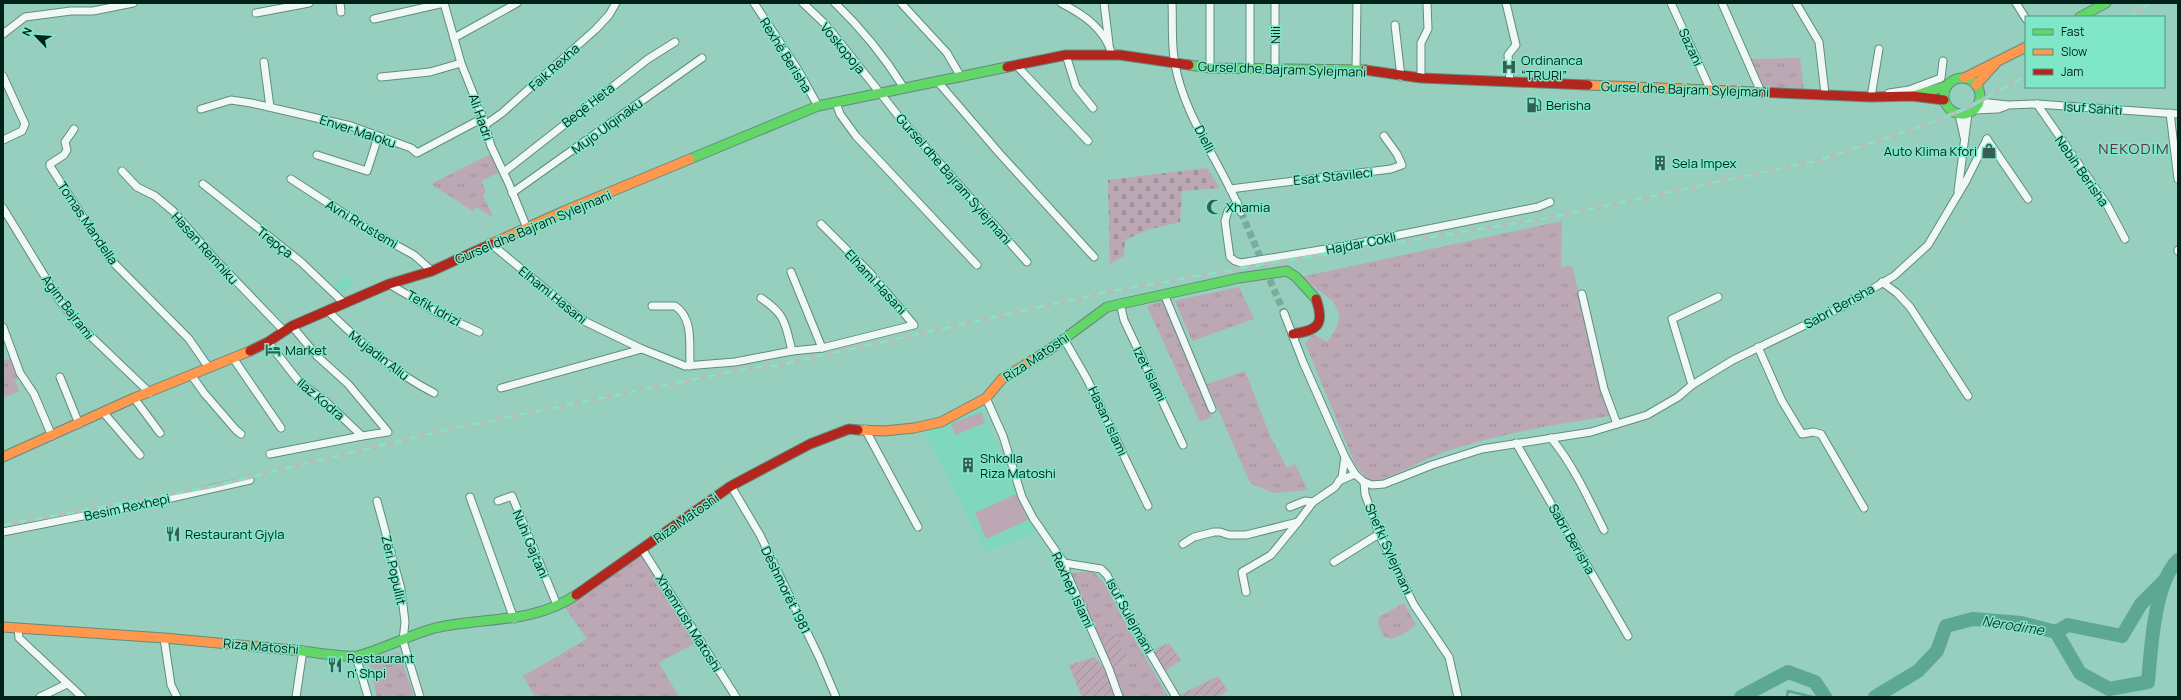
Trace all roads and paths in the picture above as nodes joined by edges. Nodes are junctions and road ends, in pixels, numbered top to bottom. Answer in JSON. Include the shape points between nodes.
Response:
{"nodes":[{"id":1,"x":133,"y":3,"type":"edge"},
{"id":2,"x":305,"y":3,"type":"edge"},
{"id":3,"x":340,"y":3,"type":"edge"},
{"id":4,"x":444,"y":3,"type":"edge"},
{"id":5,"x":517,"y":3,"type":"edge"},
{"id":6,"x":616,"y":3,"type":"edge"},
{"id":7,"x":754,"y":3,"type":"edge"},
{"id":8,"x":803,"y":3,"type":"edge"},
{"id":9,"x":835,"y":3,"type":"edge"},
{"id":10,"x":901,"y":3,"type":"edge"},
{"id":11,"x":1061,"y":3,"type":"edge"},
{"id":12,"x":1104,"y":3,"type":"edge"},
{"id":13,"x":1172,"y":3,"type":"edge"},
{"id":14,"x":1210,"y":3,"type":"edge"},
{"id":15,"x":1250,"y":3,"type":"edge"},
{"id":16,"x":1275,"y":3,"type":"edge"},
{"id":17,"x":1357,"y":3,"type":"edge"},
{"id":18,"x":1427,"y":3,"type":"edge"},
{"id":19,"x":1506,"y":3,"type":"edge"},
{"id":20,"x":1671,"y":3,"type":"edge"},
{"id":21,"x":1722,"y":3,"type":"edge"},
{"id":22,"x":1796,"y":3,"type":"edge"},
{"id":23,"x":2016,"y":3,"type":"edge"},
{"id":24,"x":2106,"y":3,"type":"edge"},
{"id":25,"x":341,"y":12,"type":"dead end"},
{"id":26,"x":256,"y":13,"type":"dead end"},
{"id":27,"x":2082,"y":16,"type":"edge"},
{"id":28,"x":2025,"y":17,"type":"edge"},
{"id":29,"x":374,"y":18,"type":"dead end"},
{"id":30,"x":1395,"y":25,"type":"dead end"},
{"id":31,"x":3,"y":34,"type":"edge"},
{"id":32,"x":454,"y":38,"type":"junction"},
{"id":33,"x":675,"y":42,"type":"dead end"},
{"id":34,"x":1109,"y":44,"type":"junction"},
{"id":35,"x":2025,"y":48,"type":"edge"},
{"id":36,"x":1879,"y":49,"type":"dead end"},
{"id":37,"x":1112,"y":54,"type":"junction"},
{"id":38,"x":1066,"y":55,"type":"junction"},
{"id":39,"x":702,"y":58,"type":"dead end"},
{"id":40,"x":1943,"y":61,"type":"dead end"},
{"id":41,"x":1999,"y":61,"type":"junction"},
{"id":42,"x":264,"y":62,"type":"dead end"},
{"id":43,"x":461,"y":63,"type":"junction"},
{"id":44,"x":1175,"y":63,"type":"junction"},
{"id":45,"x":1016,"y":66,"type":"junction"},
{"id":46,"x":1210,"y":68,"type":"junction"},
{"id":47,"x":1275,"y":68,"type":"junction"},
{"id":48,"x":1250,"y":69,"type":"junction"},
{"id":49,"x":1356,"y":69,"type":"junction"},
{"id":50,"x":3,"y":76,"type":"edge"},
{"id":51,"x":381,"y":77,"type":"dead end"},
{"id":52,"x":961,"y":77,"type":"junction"},
{"id":53,"x":1402,"y":77,"type":"junction"},
{"id":54,"x":1421,"y":78,"type":"junction"},
{"id":55,"x":1964,"y":78,"type":"junction"},
{"id":56,"x":1510,"y":81,"type":"junction"},
{"id":57,"x":938,"y":82,"type":"junction"},
{"id":58,"x":1944,"y":82,"type":"junction"},
{"id":59,"x":1976,"y":85,"type":"junction"},
{"id":60,"x":904,"y":88,"type":"junction"},
{"id":61,"x":1711,"y":91,"type":"junction"},
{"id":62,"x":1761,"y":92,"type":"junction"},
{"id":63,"x":883,"y":94,"type":"junction"},
{"id":64,"x":1825,"y":94,"type":"junction"},
{"id":65,"x":1871,"y":96,"type":"junction"},
{"id":66,"x":1912,"y":96,"type":"junction"},
{"id":67,"x":1944,"y":100,"type":"junction"},
{"id":68,"x":1979,"y":102,"type":"junction"},
{"id":69,"x":836,"y":103,"type":"junction"},
{"id":70,"x":2037,"y":104,"type":"junction"},
{"id":71,"x":2008,"y":105,"type":"junction"},
{"id":72,"x":818,"y":106,"type":"junction"},
{"id":73,"x":270,"y":107,"type":"junction"},
{"id":74,"x":1093,"y":108,"type":"dead end"},
{"id":75,"x":201,"y":109,"type":"dead end"},
{"id":76,"x":1967,"y":112,"type":"junction"},
{"id":77,"x":2170,"y":113,"type":"junction"},
{"id":78,"x":2178,"y":114,"type":"edge"},
{"id":79,"x":484,"y":122,"type":"junction"},
{"id":80,"x":74,"y":128,"type":"dead end"},
{"id":81,"x":1384,"y":136,"type":"dead end"},
{"id":82,"x":378,"y":137,"type":"junction"},
{"id":83,"x":2176,"y":138,"type":"edge"},
{"id":84,"x":3,"y":140,"type":"edge"},
{"id":85,"x":1088,"y":141,"type":"dead end"},
{"id":86,"x":317,"y":155,"type":"dead end"},
{"id":87,"x":122,"y":171,"type":"dead end"},
{"id":88,"x":504,"y":172,"type":"junction"},
{"id":89,"x":291,"y":179,"type":"dead end"},
{"id":90,"x":2178,"y":179,"type":"edge"},
{"id":91,"x":203,"y":184,"type":"dead end"},
{"id":92,"x":1230,"y":189,"type":"junction"},
{"id":93,"x":512,"y":193,"type":"junction"},
{"id":94,"x":1958,"y":195,"type":"junction"},
{"id":95,"x":2028,"y":199,"type":"dead end"},
{"id":96,"x":1237,"y":202,"type":"junction"},
{"id":97,"x":1550,"y":202,"type":"dead end"},
{"id":98,"x":3,"y":208,"type":"edge"},
{"id":99,"x":1241,"y":212,"type":"tunnel mouth"},
{"id":100,"x":821,"y":224,"type":"dead end"},
{"id":101,"x":527,"y":228,"type":"junction"},
{"id":102,"x":2125,"y":239,"type":"dead end"},
{"id":103,"x":490,"y":244,"type":"junction"},
{"id":104,"x":1094,"y":256,"type":"dead end"},
{"id":105,"x":1027,"y":262,"type":"dead end"},
{"id":106,"x":977,"y":265,"type":"dead end"},
{"id":107,"x":432,"y":271,"type":"junction"},
{"id":108,"x":791,"y":272,"type":"dead end"},
{"id":109,"x":1882,"y":282,"type":"junction"},
{"id":110,"x":389,"y":284,"type":"junction"},
{"id":111,"x":1164,"y":294,"type":"junction"},
{"id":112,"x":1582,"y":294,"type":"dead end"},
{"id":113,"x":1718,"y":297,"type":"dead end"},
{"id":114,"x":761,"y":298,"type":"dead end"},
{"id":115,"x":344,"y":303,"type":"junction"},
{"id":116,"x":1120,"y":303,"type":"junction"},
{"id":117,"x":652,"y":306,"type":"dead end"},
{"id":118,"x":328,"y":311,"type":"junction"},
{"id":119,"x":1284,"y":313,"type":"tunnel mouth"},
{"id":120,"x":292,"y":326,"type":"junction"},
{"id":121,"x":3,"y":327,"type":"edge"},
{"id":122,"x":284,"y":331,"type":"junction"},
{"id":123,"x":479,"y":332,"type":"dead end"},
{"id":124,"x":1293,"y":334,"type":"junction"},
{"id":125,"x":1064,"y":339,"type":"junction"},
{"id":126,"x":268,"y":342,"type":"junction"},
{"id":127,"x":1758,"y":346,"type":"junction"},
{"id":128,"x":822,"y":348,"type":"junction"},
{"id":129,"x":642,"y":349,"type":"junction"},
{"id":130,"x":792,"y":351,"type":"junction"},
{"id":131,"x":233,"y":358,"type":"junction"},
{"id":132,"x":690,"y":366,"type":"junction"},
{"id":133,"x":209,"y":368,"type":"junction"},
{"id":134,"x":192,"y":376,"type":"junction"},
{"id":135,"x":60,"y":377,"type":"dead end"},
{"id":136,"x":1692,"y":385,"type":"junction"},
{"id":137,"x":502,"y":388,"type":"dead end"},
{"id":138,"x":434,"y":393,"type":"dead end"},
{"id":139,"x":150,"y":394,"type":"junction"},
{"id":140,"x":1968,"y":396,"type":"dead end"},
{"id":141,"x":134,"y":398,"type":"junction"},
{"id":142,"x":986,"y":398,"type":"junction"},
{"id":143,"x":1212,"y":409,"type":"dead end"},
{"id":144,"x":103,"y":412,"type":"junction"},
{"id":145,"x":79,"y":424,"type":"junction"},
{"id":146,"x":1618,"y":424,"type":"junction"},
{"id":147,"x":281,"y":428,"type":"dead end"},
{"id":148,"x":865,"y":430,"type":"junction"},
{"id":149,"x":160,"y":433,"type":"dead end"},
{"id":150,"x":241,"y":434,"type":"dead end"},
{"id":151,"x":52,"y":436,"type":"junction"},
{"id":152,"x":362,"y":436,"type":"junction"},
{"id":153,"x":1552,"y":438,"type":"junction"},
{"id":154,"x":1516,"y":443,"type":"junction"},
{"id":155,"x":1183,"y":445,"type":"dead end"},
{"id":156,"x":270,"y":454,"type":"dead end"},
{"id":157,"x":140,"y":455,"type":"dead end"},
{"id":158,"x":3,"y":457,"type":"edge"},
{"id":159,"x":1345,"y":457,"type":"junction"},
{"id":160,"x":1355,"y":474,"type":"junction"},
{"id":161,"x":250,"y":480,"type":"dead end"},
{"id":162,"x":1339,"y":481,"type":"junction"},
{"id":163,"x":1364,"y":482,"type":"junction"},
{"id":164,"x":730,"y":486,"type":"junction"},
{"id":165,"x":470,"y":497,"type":"dead end"},
{"id":166,"x":377,"y":501,"type":"dead end"},
{"id":167,"x":498,"y":501,"type":"dead end"},
{"id":168,"x":1313,"y":502,"type":"junction"},
{"id":169,"x":1148,"y":506,"type":"dead end"},
{"id":170,"x":1290,"y":508,"type":"dead end"},
{"id":171,"x":1864,"y":508,"type":"dead end"},
{"id":172,"x":1298,"y":522,"type":"junction"},
{"id":173,"x":918,"y":527,"type":"dead end"},
{"id":174,"x":1604,"y":530,"type":"dead end"},
{"id":175,"x":3,"y":532,"type":"edge"},
{"id":176,"x":1379,"y":534,"type":"junction"},
{"id":177,"x":1183,"y":544,"type":"dead end"},
{"id":178,"x":642,"y":549,"type":"junction"},
{"id":179,"x":1334,"y":562,"type":"dead end"},
{"id":180,"x":1064,"y":564,"type":"junction"},
{"id":181,"x":1246,"y":592,"type":"dead end"},
{"id":182,"x":557,"y":605,"type":"junction"},
{"id":183,"x":514,"y":619,"type":"junction"},
{"id":184,"x":3,"y":627,"type":"edge"},
{"id":185,"x":18,"y":629,"type":"junction"},
{"id":186,"x":1628,"y":636,"type":"dead end"},
{"id":187,"x":164,"y":638,"type":"junction"},
{"id":188,"x":403,"y":641,"type":"junction"},
{"id":189,"x":303,"y":650,"type":"junction"},
{"id":190,"x":356,"y":656,"type":"junction"},
{"id":191,"x":67,"y":684,"type":"junction"},
{"id":192,"x":40,"y":697,"type":"edge"},
{"id":193,"x":82,"y":697,"type":"edge"},
{"id":194,"x":176,"y":697,"type":"edge"},
{"id":195,"x":296,"y":697,"type":"edge"},
{"id":196,"x":368,"y":697,"type":"edge"},
{"id":197,"x":420,"y":697,"type":"edge"},
{"id":198,"x":736,"y":697,"type":"edge"},
{"id":199,"x":836,"y":697,"type":"edge"},
{"id":200,"x":1119,"y":697,"type":"edge"},
{"id":201,"x":1176,"y":697,"type":"edge"},
{"id":202,"x":1458,"y":697,"type":"edge"}],
"edges":[{"from":1,"to":31,"type":"street","via":[[93,11],[25,17]]},
{"from":2,"to":26,"type":"street"},
{"from":3,"to":25,"type":"street"},
{"from":4,"to":29,"type":"street"},
{"from":4,"to":32,"type":"street","name":"Ali Hadri"},
{"from":5,"to":32,"type":"street"},
{"from":6,"to":79,"type":"street","name":"Faik Rexha","via":[[609,15],[591,34],[502,113]]},
{"from":7,"to":72,"type":"street","name":"Rexhë Berisha","via":[[798,70]]},
{"from":8,"to":63,"type":"street","name":"Voskopoja","via":[[826,25]]},
{"from":9,"to":60,"type":"street","via":[[861,28],[885,58]]},
{"from":10,"to":52,"type":"street","via":[[946,53]]},
{"from":11,"to":34,"type":"street","via":[[1079,11],[1092,22]]},
{"from":12,"to":34,"type":"street"},
{"from":13,"to":44,"type":"street","name":"Dielli"},
{"from":14,"to":46,"type":"street"},
{"from":15,"to":48,"type":"street"},
{"from":16,"to":47,"type":"street","name":"Nili"},
{"from":17,"to":49,"type":"street"},
{"from":18,"to":54,"type":"street","via":[[1428,29],[1421,43]]},
{"from":19,"to":56,"type":"street","via":[[1516,46],[1508,55]]},
{"from":20,"to":61,"type":"street","name":"Sazani"},
{"from":21,"to":62,"type":"street"},
{"from":22,"to":64,"type":"street","via":[[1818,42]]},
{"from":23,"to":28,"type":"street"},
{"from":24,"to":27,"type":"street"},
{"from":30,"to":53,"type":"street"},
{"from":32,"to":43,"type":"street","name":"Ali Hadri"},
{"from":33,"to":88,"type":"street","name":"Beqë Heta","via":[[648,59]]},
{"from":34,"to":37,"type":"street"},
{"from":35,"to":41,"type":"street"},
{"from":36,"to":65,"type":"street"},
{"from":37,"to":38,"type":"street","name":"Gursel dhe Bajram Sylejmani"},
{"from":37,"to":44,"type":"street","name":"Gursel dhe Bajram Sylejmani"},
{"from":38,"to":45,"type":"street","name":"Gursel dhe Bajram Sylejmani"},
{"from":38,"to":74,"type":"street","via":[[1076,88]]},
{"from":39,"to":93,"type":"street","name":"Mujo Ulqinaku"},
{"from":40,"to":58,"type":"street"},
{"from":41,"to":55,"type":"street"},
{"from":41,"to":59,"type":"street"},
{"from":42,"to":73,"type":"street"},
{"from":43,"to":51,"type":"street","via":[[430,72]]},
{"from":43,"to":79,"type":"street","name":"Ali Hadri"},
{"from":44,"to":46,"type":"street","name":"Gursel dhe Bajram Sylejmani"},
{"from":44,"to":92,"type":"street","name":"Dielli","via":[[1190,110]]},
{"from":45,"to":52,"type":"street","name":"Gursel dhe Bajram Sylejmani"},
{"from":45,"to":85,"type":"street"},
{"from":46,"to":48,"type":"street","name":"Gursel dhe Bajram Sylejmani"},
{"from":47,"to":48,"type":"street","name":"Gursel dhe Bajram Sylejmani"},
{"from":47,"to":49,"type":"street","name":"Gursel dhe Bajram Sylejmani"},
{"from":49,"to":53,"type":"street","name":"Gursel dhe Bajram Sylejmani"},
{"from":50,"to":84,"type":"street","via":[[24,124],[22,131]]},
{"from":52,"to":57,"type":"street","name":"Gursel dhe Bajram Sylejmani"},
{"from":53,"to":54,"type":"street","name":"Gursel dhe Bajram Sylejmani"},
{"from":54,"to":56,"type":"street","name":"Gursel dhe Bajram Sylejmani"},
{"from":55,"to":58,"type":"street"},
{"from":55,"to":59,"type":"street"},
{"from":56,"to":61,"type":"street","name":"Gursel dhe Bajram Sylejmani"},
{"from":57,"to":60,"type":"street","name":"Gursel dhe Bajram Sylejmani"},
{"from":57,"to":104,"type":"street"},
{"from":58,"to":65,"type":"street"},
{"from":58,"to":66,"type":"street","name":"Gursel dhe Bajram Sylejmani"},
{"from":58,"to":67,"type":"street"},
{"from":59,"to":68,"type":"street","via":[[1979,90]]},
{"from":60,"to":63,"type":"street","name":"Gursel dhe Bajram Sylejmani"},
{"from":61,"to":62,"type":"street","name":"Gursel dhe Bajram Sylejmani"},
{"from":62,"to":64,"type":"street","name":"Gursel dhe Bajram Sylejmani"},
{"from":63,"to":69,"type":"street","name":"Gursel dhe Bajram Sylejmani"},
{"from":63,"to":105,"type":"street","name":"Gursel dhe Bajram Sylejmani","via":[[904,122]]},
{"from":64,"to":65,"type":"street","name":"Gursel dhe Bajram Sylejmani"},
{"from":65,"to":66,"type":"street","name":"Gursel dhe Bajram Sylejmani"},
{"from":66,"to":67,"type":"street","name":"Gursel dhe Bajram Sylejmani"},
{"from":67,"to":76,"type":"street","via":[[1949,110]]},
{"from":68,"to":71,"type":"street","name":"Isuf Sahiti"},
{"from":68,"to":76,"type":"street"},
{"from":69,"to":72,"type":"street","name":"Gursel dhe Bajram Sylejmani"},
{"from":69,"to":106,"type":"street","via":[[840,114],[856,136]]},
{"from":70,"to":71,"type":"street","name":"Isuf Sahiti"},
{"from":70,"to":77,"type":"street","name":"Isuf Sahiti"},
{"from":70,"to":102,"type":"street","name":"Nebih Berisha","via":[[2107,205]]},
{"from":71,"to":76,"type":"street","name":"Isuf Sahiti","via":[[1998,109]]},
{"from":72,"to":101,"type":"street","name":"Gursel dhe Bajram Sylejmani"},
{"from":73,"to":75,"type":"street","name":"Enver Maloku","via":[[232,100]]},
{"from":73,"to":82,"type":"street","name":"Enver Maloku","via":[[351,126]]},
{"from":76,"to":94,"type":"street","name":"Sabri Berisha"},
{"from":77,"to":78,"type":"street","name":"Isuf Sahiti"},
{"from":77,"to":83,"type":"street"},
{"from":79,"to":82,"type":"street","name":"Enver Maloku","via":[[417,153],[411,148]]},
{"from":79,"to":88,"type":"street","name":"Ali Hadri","via":[[491,146]]},
{"from":80,"to":133,"type":"street","name":"Tomas Mandella","via":[[65,142],[67,150],[64,155],[50,166],[110,259],[189,339]]},
{"from":81,"to":92,"type":"street","name":"Esat Stavileci","via":[[1402,165],[1391,169]]},
{"from":82,"to":86,"type":"street","via":[[367,171]]},
{"from":83,"to":90,"type":"street"},
{"from":87,"to":122,"type":"street","name":"Hasan Remniku","via":[[137,187],[155,196],[173,211]]},
{"from":88,"to":93,"type":"street","name":"Ali Hadri"},
{"from":89,"to":107,"type":"street","name":"Avni Rrustemi","via":[[374,233],[414,255]]},
{"from":91,"to":115,"type":"street","name":"Trepça","via":[[301,262]]},
{"from":92,"to":96,"type":"street","name":"Dielli"},
{"from":93,"to":101,"type":"street","name":"Ali Hadri"},
{"from":94,"to":95,"type":"street","name":"Sabri Berisha","via":[[1987,139]]},
{"from":94,"to":109,"type":"street","name":"Sabri Berisha","via":[[1928,245],[1894,276]]},
{"from":96,"to":97,"type":"street","name":"Hajdar Cokli","via":[[1228,211],[1225,221],[1230,257],[1241,263],[1380,239],[1538,207]]},
{"from":96,"to":99,"type":"street","name":"Dielli"},
{"from":98,"to":139,"type":"street","name":"Agim Bajrami","via":[[39,269],[78,324]]},
{"from":100,"to":128,"type":"street","name":"Elhami Hasani","via":[[870,273],[914,325]]},
{"from":101,"to":103,"type":"street","name":"Gursel dhe Bajram Sylejmani"},
{"from":103,"to":107,"type":"street","name":"Gursel dhe Bajram Sylejmani"},
{"from":103,"to":129,"type":"street","name":"Elhami Hasani","via":[[584,321]]},
{"from":107,"to":110,"type":"street","name":"Gursel dhe Bajram Sylejmani"},
{"from":108,"to":128,"type":"street"},
{"from":109,"to":127,"type":"street","name":"Sabri Berisha","via":[[1820,319]]},
{"from":109,"to":140,"type":"street","via":[[1910,307]]},
{"from":110,"to":115,"type":"street","name":"Gursel dhe Bajram Sylejmani"},
{"from":110,"to":123,"type":"street","name":"Tefik Idrizi","via":[[442,315]]},
{"from":111,"to":116,"type":"street","name":"Riza Matoshi"},
{"from":111,"to":124,"type":"street","name":"Riza Matoshi","via":[[1278,271],[1287,272],[1296,277],[1315,297],[1320,311],[1317,326],[1310,331]]},
{"from":111,"to":143,"type":"street"},
{"from":112,"to":146,"type":"street","via":[[1604,389]]},
{"from":113,"to":136,"type":"street","via":[[1672,319]]},
{"from":114,"to":130,"type":"street","via":[[780,313],[785,322]]},
{"from":115,"to":118,"type":"street","name":"Gursel dhe Bajram Sylejmani"},
{"from":116,"to":125,"type":"street","name":"Riza Matoshi","via":[[1107,307]]},
{"from":116,"to":155,"type":"street","name":"Izet Islami","via":[[1124,320]]},
{"from":117,"to":132,"type":"street","via":[[674,306],[683,314],[688,324]]},
{"from":118,"to":120,"type":"street","name":"Gursel dhe Bajram Sylejmani"},
{"from":118,"to":138,"type":"street","name":"Mujadin Aliu","via":[[363,345],[411,381]]},
{"from":119,"to":124,"type":"street"},
{"from":120,"to":122,"type":"street","name":"Gursel dhe Bajram Sylejmani"},
{"from":120,"to":152,"type":"street","name":"Ilaz Kodra","via":[[317,356],[348,384],[388,432]]},
{"from":121,"to":151,"type":"street","via":[[20,372],[34,394]]},
{"from":122,"to":126,"type":"street","name":"Gursel dhe Bajram Sylejmani"},
{"from":124,"to":159,"type":"street"},
{"from":125,"to":142,"type":"street","name":"Riza Matoshi","via":[[1002,379]]},
{"from":125,"to":169,"type":"street","name":"Hasan Islami","via":[[1087,379]]},
{"from":126,"to":131,"type":"street","name":"Gursel dhe Bajram Sylejmani"},
{"from":126,"to":152,"type":"street","name":"Ilaz Kodra","via":[[300,383],[324,400]]},
{"from":127,"to":136,"type":"street","name":"Sabri Berisha"},
{"from":127,"to":171,"type":"street","via":[[1782,401],[1802,434],[1821,434]]},
{"from":128,"to":130,"type":"street","name":"Elhami Hasani"},
{"from":129,"to":132,"type":"street","name":"Elhami Hasani","via":[[674,364]]},
{"from":129,"to":137,"type":"street"},
{"from":130,"to":132,"type":"street","name":"Elhami Hasani","via":[[735,362]]},
{"from":131,"to":133,"type":"street","name":"Gursel dhe Bajram Sylejmani"},
{"from":131,"to":147,"type":"street"},
{"from":133,"to":134,"type":"street","name":"Gursel dhe Bajram Sylejmani"},
{"from":134,"to":139,"type":"street","name":"Gursel dhe Bajram Sylejmani"},
{"from":134,"to":150,"type":"street"},
{"from":135,"to":145,"type":"street"},
{"from":136,"to":146,"type":"street","name":"Sabri Berisha","via":[[1678,397],[1647,415]]},
{"from":139,"to":141,"type":"street","name":"Gursel dhe Bajram Sylejmani"},
{"from":141,"to":144,"type":"street","name":"Gursel dhe Bajram Sylejmani"},
{"from":141,"to":149,"type":"street"},
{"from":142,"to":148,"type":"street","name":"Riza Matoshi","via":[[941,422],[914,428]]},
{"from":142,"to":180,"type":"street","name":"Rexhep Islami","via":[[1003,436],[1022,497]]},
{"from":144,"to":145,"type":"street","name":"Gursel dhe Bajram Sylejmani"},
{"from":144,"to":157,"type":"street"},
{"from":145,"to":151,"type":"street","name":"Gursel dhe Bajram Sylejmani"},
{"from":146,"to":153,"type":"street","name":"Sabri Berisha","via":[[1591,432]]},
{"from":148,"to":164,"type":"street","name":"Riza Matoshi","via":[[849,429],[810,444]]},
{"from":148,"to":173,"type":"street"},
{"from":151,"to":158,"type":"street","name":"Gursel dhe Bajram Sylejmani"},
{"from":152,"to":156,"type":"street","name":"Ilaz Kodra"},
{"from":153,"to":154,"type":"street","name":"Sabri Berisha"},
{"from":153,"to":174,"type":"street","via":[[1577,475]]},
{"from":154,"to":163,"type":"street","name":"Sabri Berisha","via":[[1482,449],[1384,484],[1372,486]]},
{"from":154,"to":186,"type":"street","name":"Sabri Berisha"},
{"from":159,"to":160,"type":"street"},
{"from":159,"to":162,"type":"street","via":[[1345,467]]},
{"from":160,"to":162,"type":"street"},
{"from":160,"to":163,"type":"street"},
{"from":161,"to":175,"type":"street","name":"Besim Rexhepi"},
{"from":162,"to":168,"type":"street"},
{"from":163,"to":176,"type":"street","name":"Shefki Sylejmani","via":[[1365,494]]},
{"from":164,"to":178,"type":"street","name":"Riza Matoshi"},
{"from":164,"to":199,"type":"street","name":"Dëshmorët 1981","via":[[760,535]]},
{"from":165,"to":183,"type":"street"},
{"from":166,"to":188,"type":"street","name":"Zëri Popullit","via":[[401,589],[405,622]]},
{"from":167,"to":182,"type":"street","name":"Nuhi Gajtani","via":[[512,496]]},
{"from":168,"to":170,"type":"street","via":[[1305,501]]},
{"from":168,"to":172,"type":"street"},
{"from":172,"to":177,"type":"street","via":[[1246,535],[1214,532],[1194,537]]},
{"from":172,"to":181,"type":"street","via":[[1271,555],[1242,572]]},
{"from":176,"to":179,"type":"street"},
{"from":176,"to":202,"type":"street","name":"Shefki Sylejmani","via":[[1414,605],[1449,657]]},
{"from":178,"to":182,"type":"street","name":"Riza Matoshi"},
{"from":178,"to":198,"type":"street","name":"Xhemrush Matoshi"},
{"from":180,"to":200,"type":"street","name":"Rexhep Islami","via":[[1110,669]]},
{"from":180,"to":201,"type":"street","name":"Isuf Sulejmani","via":[[1101,570],[1107,575]]},
{"from":182,"to":183,"type":"street","name":"Riza Matoshi","via":[[536,614]]},
{"from":183,"to":188,"type":"street","name":"Riza Matoshi","via":[[456,624],[433,629]]},
{"from":184,"to":185,"type":"street","name":"Riza Matoshi"},
{"from":185,"to":187,"type":"street","name":"Riza Matoshi"},
{"from":185,"to":191,"type":"street","via":[[20,638]]},
{"from":187,"to":189,"type":"street","name":"Riza Matoshi"},
{"from":187,"to":194,"type":"street","via":[[171,685]]},
{"from":188,"to":190,"type":"street","name":"Riza Matoshi"},
{"from":188,"to":197,"type":"street"},
{"from":189,"to":190,"type":"street","name":"Riza Matoshi"},
{"from":189,"to":195,"type":"street"},
{"from":190,"to":196,"type":"street"},
{"from":191,"to":192,"type":"street"},
{"from":191,"to":193,"type":"street"}]}
